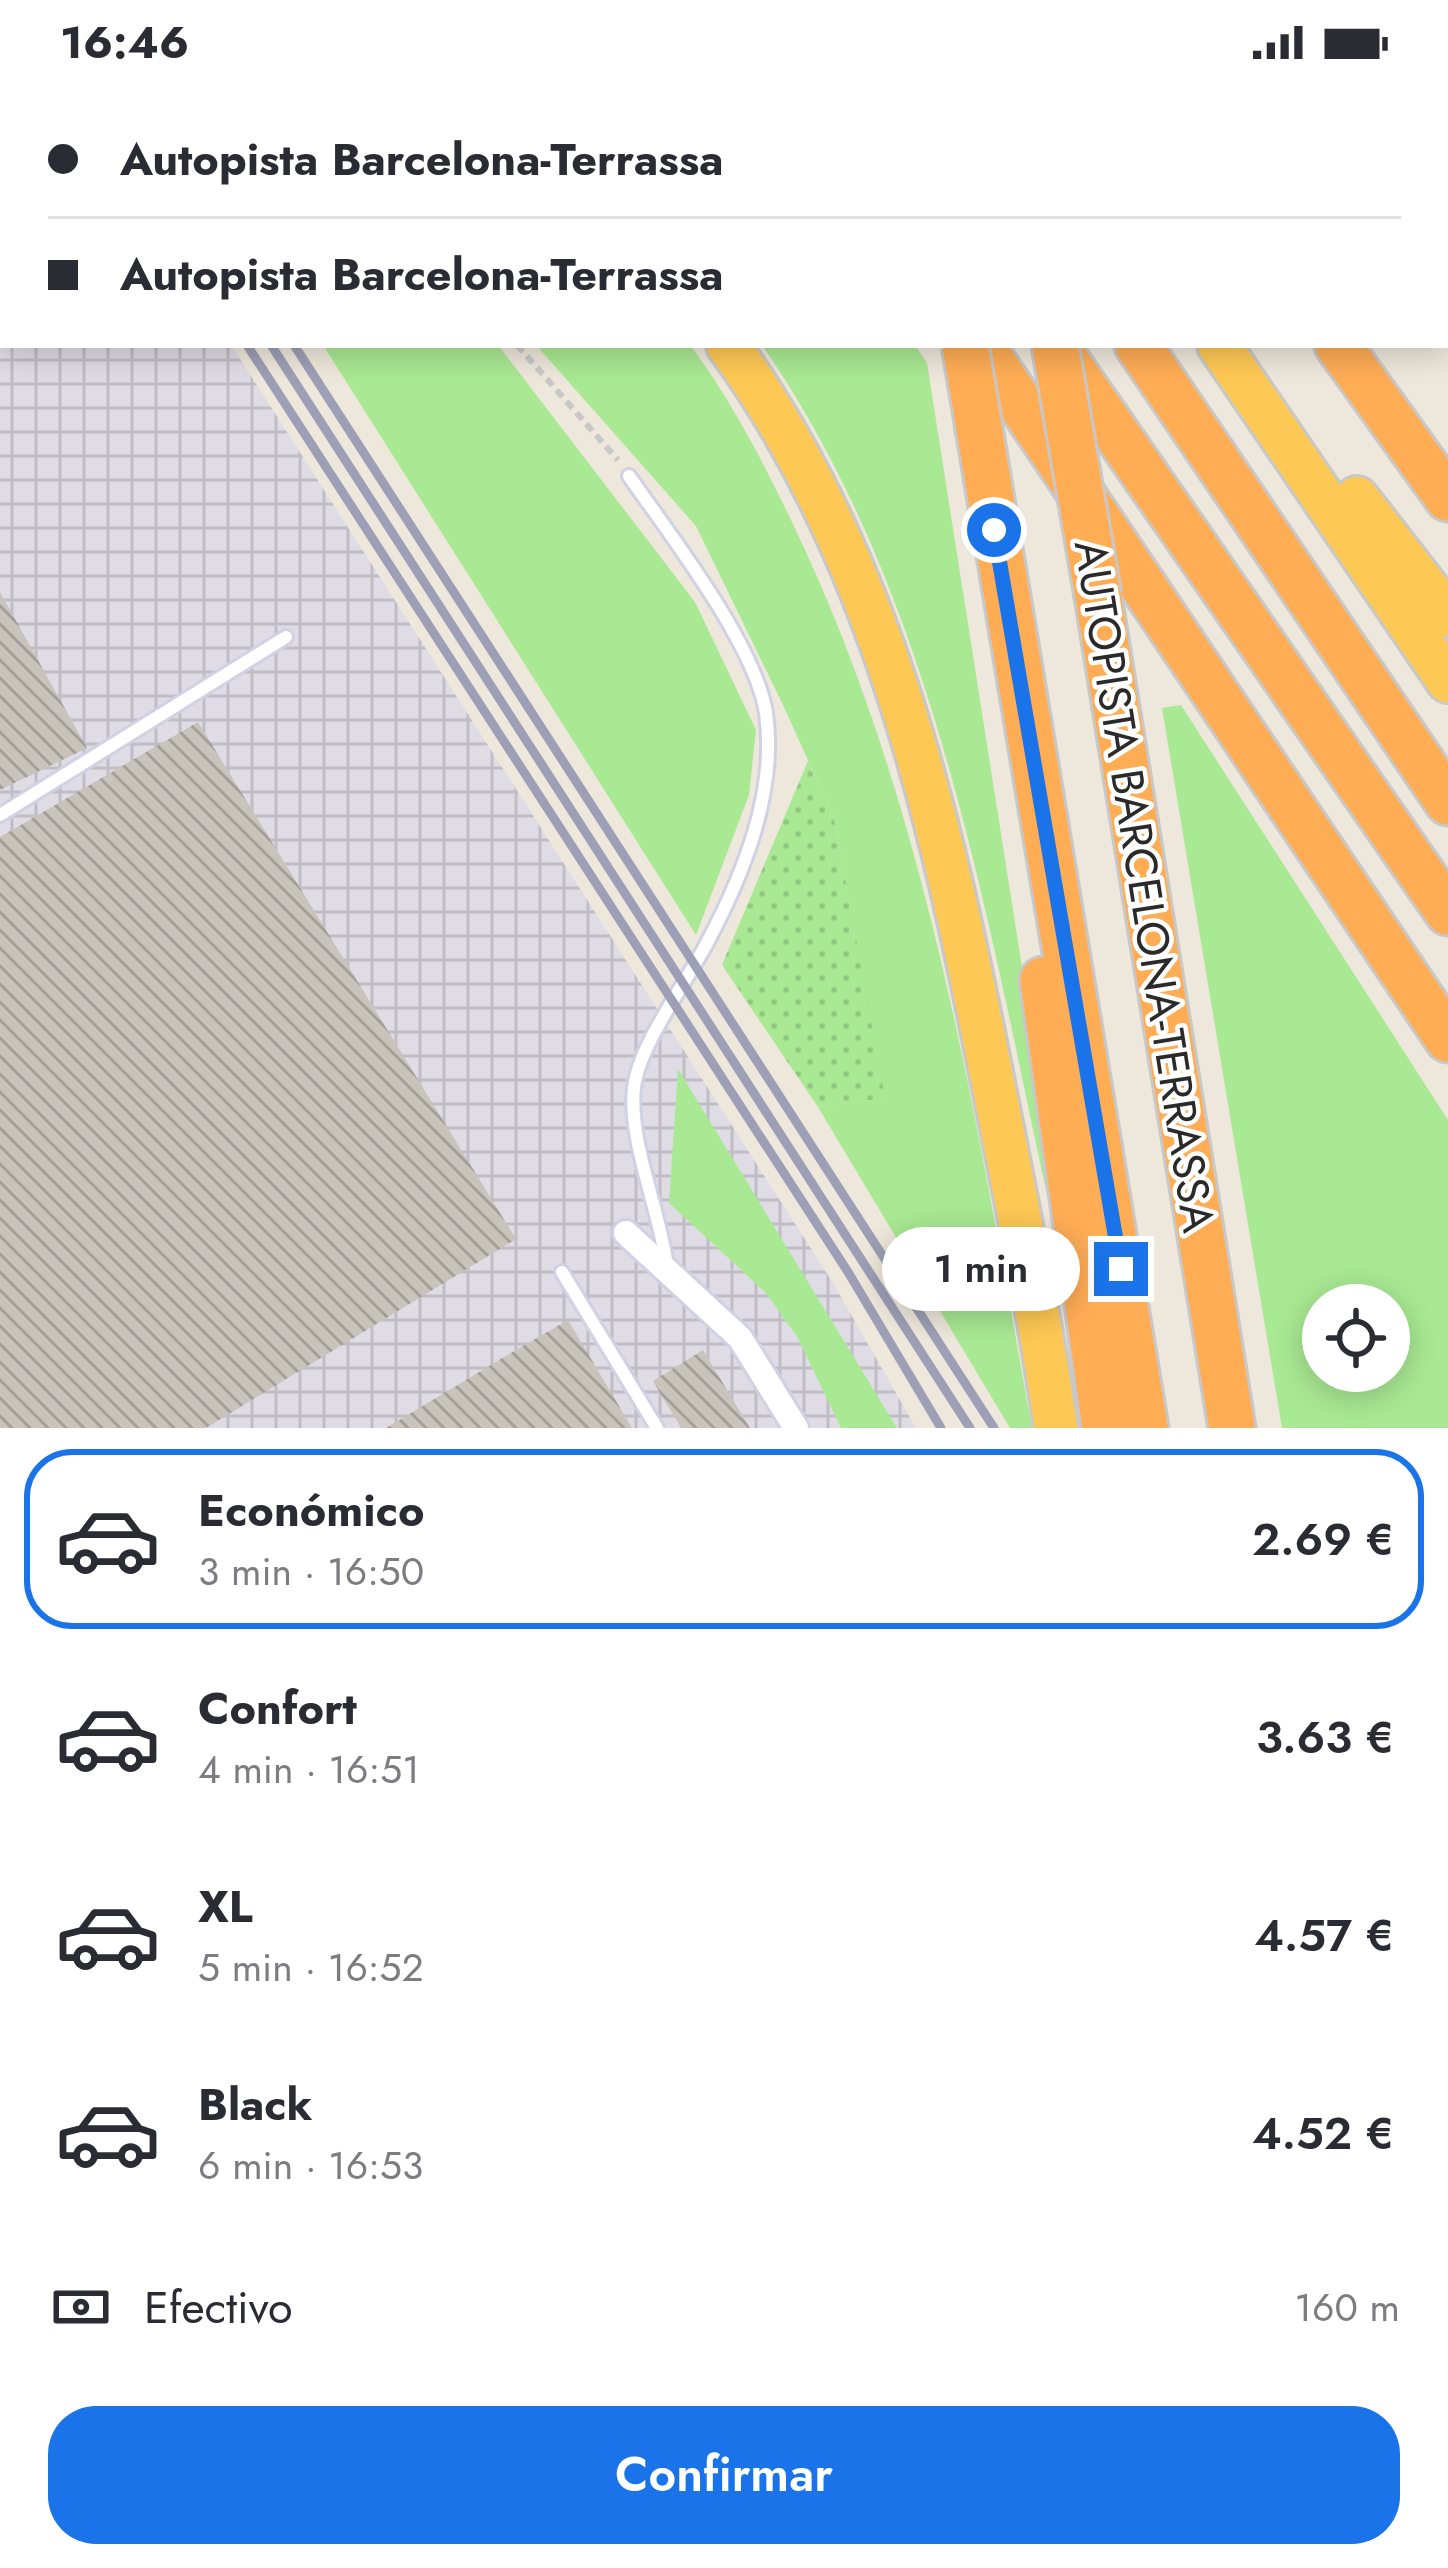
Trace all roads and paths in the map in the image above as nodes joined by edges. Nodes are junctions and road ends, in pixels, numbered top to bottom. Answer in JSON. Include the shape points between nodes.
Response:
{"nodes":[{"id":1,"x":521,"y":348,"type":"edge"},
{"id":2,"x":730,"y":348,"type":"edge"},
{"id":3,"x":961,"y":348,"type":"edge"},
{"id":4,"x":962,"y":348,"type":"edge"},
{"id":5,"x":983,"y":348,"type":"edge"},
{"id":6,"x":1056,"y":348,"type":"edge"},
{"id":7,"x":1057,"y":348,"type":"edge"},
{"id":8,"x":1140,"y":348,"type":"edge"},
{"id":9,"x":1221,"y":348,"type":"edge"},
{"id":10,"x":1240,"y":348,"type":"edge"},
{"id":11,"x":1340,"y":348,"type":"edge"},
{"id":12,"x":629,"y":476,"type":"joint"},
{"id":13,"x":1448,"y":498,"type":"edge"},
{"id":14,"x":994,"y":530,"type":"junction"},
{"id":15,"x":1146,"y":589,"type":"junction"},
{"id":16,"x":1448,"y":616,"type":"edge"},
{"id":17,"x":286,"y":637,"type":"dead end"},
{"id":18,"x":1448,"y":681,"type":"edge"},
{"id":19,"x":1448,"y":802,"type":"edge"},
{"id":20,"x":0,"y":815,"type":"edge"},
{"id":21,"x":1448,"y":911,"type":"edge"},
{"id":22,"x":1448,"y":1039,"type":"edge"},
{"id":23,"x":626,"y":1233,"type":"dead end"},
{"id":24,"x":667,"y":1271,"type":"junction"},
{"id":25,"x":562,"y":1272,"type":"dead end"},
{"id":26,"x":657,"y":1428,"type":"edge"},
{"id":27,"x":796,"y":1428,"type":"edge"},
{"id":28,"x":1056,"y":1428,"type":"edge"},
{"id":29,"x":1106,"y":1428,"type":"edge"},
{"id":30,"x":1145,"y":1428,"type":"edge"},
{"id":31,"x":1232,"y":1428,"type":"edge"}],
"edges":[{"from":1,"to":12,"type":"path"},
{"from":2,"to":28,"type":"highway","via":[[833,526],[916,752],[977,1003]]},
{"from":3,"to":14,"type":"highway","name":"AUTOPISTA BARCELONA-TERRASSA","bridge":true},
{"from":4,"to":15,"type":"highway"},
{"from":5,"to":15,"type":"highway"},
{"from":6,"to":31,"type":"highway","name":"AUTOPISTA BARCELONA-TERRASSA","bridge":true},
{"from":7,"to":21,"type":"highway"},
{"from":8,"to":19,"type":"highway"},
{"from":9,"to":18,"type":"highway"},
{"from":10,"to":16,"type":"highway"},
{"from":11,"to":13,"type":"highway"},
{"from":12,"to":24,"type":"lane","via":[[724,615],[766,710],[767,784],[746,853],[634,1084],[634,1128],[661,1217]]},
{"from":14,"to":29,"type":"highway","via":[[1002,701]]},
{"from":14,"to":30,"type":"highway","name":"AUTOPISTA BARCELONA-TERRASSA"},
{"from":15,"to":22,"type":"highway"},
{"from":17,"to":20,"type":"lane"},
{"from":23,"to":24,"type":"street"},
{"from":24,"to":27,"type":"street","via":[[740,1337]]},
{"from":25,"to":26,"type":"lane"}]}
